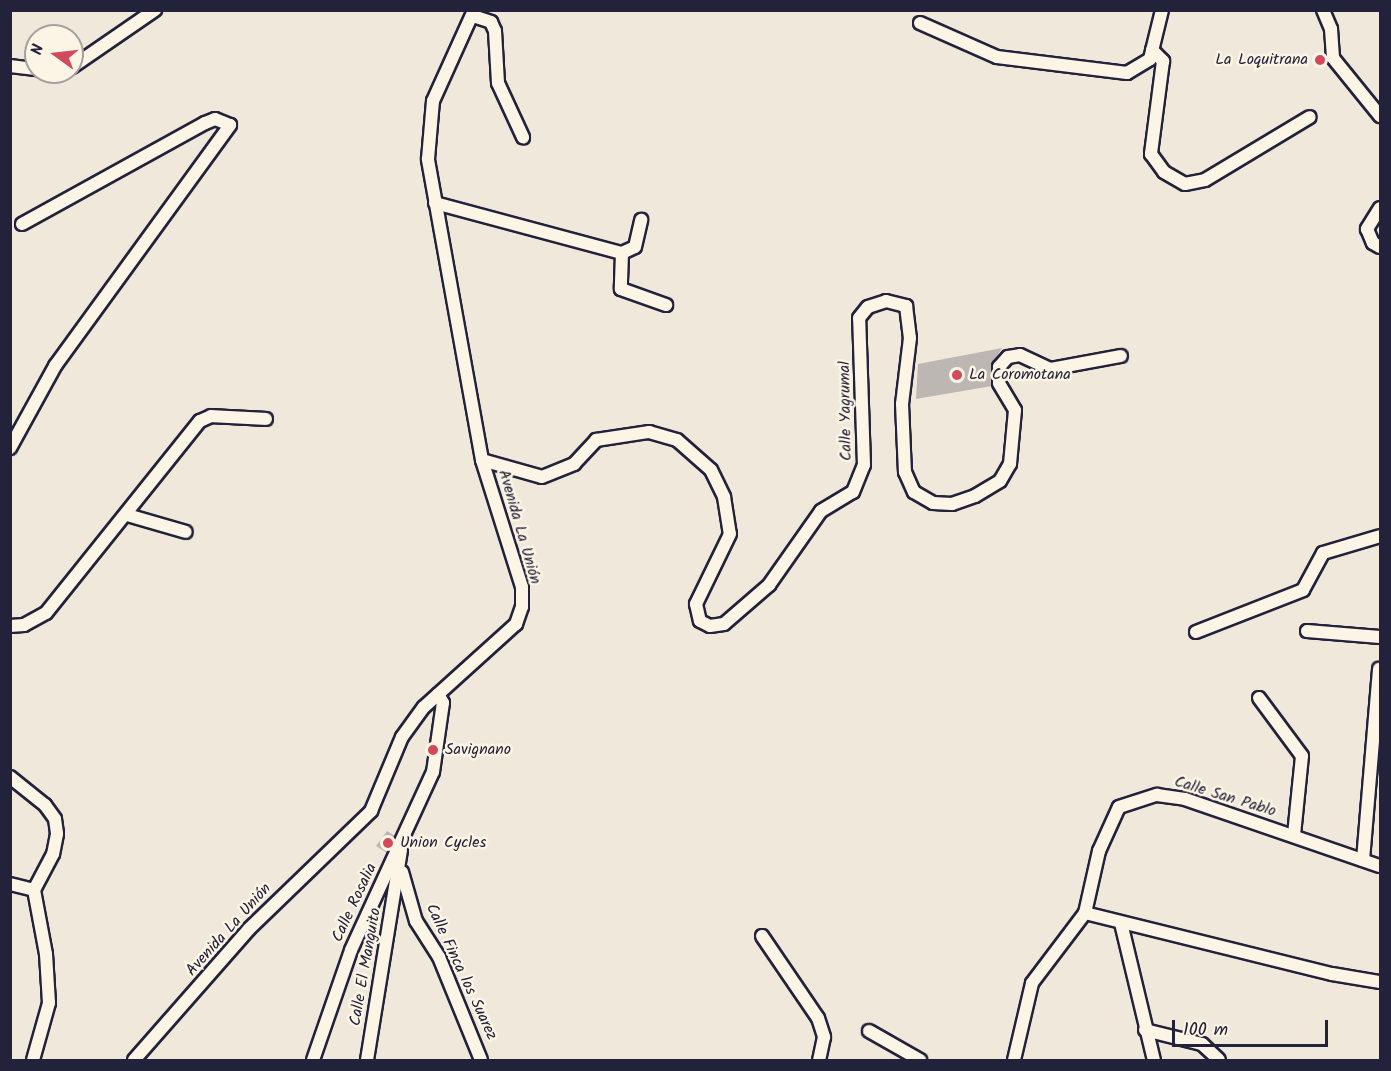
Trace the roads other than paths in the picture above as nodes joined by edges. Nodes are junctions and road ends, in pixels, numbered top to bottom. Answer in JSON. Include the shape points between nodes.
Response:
{"nodes":[{"id":1,"x":155,"y":10,"type":"edge"},
{"id":2,"x":1162,"y":10,"type":"edge"},
{"id":3,"x":1323,"y":10,"type":"edge"},
{"id":4,"x":474,"y":13,"type":"edge"},
{"id":5,"x":920,"y":23,"type":"dead end"},
{"id":6,"x":1152,"y":50,"type":"junction"},
{"id":7,"x":84,"y":60,"type":"edge"},
{"id":8,"x":1380,"y":116,"type":"edge"},
{"id":9,"x":1310,"y":117,"type":"dead end"},
{"id":10,"x":523,"y":137,"type":"dead end"},
{"id":11,"x":435,"y":202,"type":"junction"},
{"id":12,"x":1380,"y":208,"type":"edge"},
{"id":13,"x":641,"y":220,"type":"dead end"},
{"id":14,"x":22,"y":224,"type":"dead end"},
{"id":15,"x":1380,"y":247,"type":"edge"},
{"id":16,"x":622,"y":253,"type":"junction"},
{"id":17,"x":666,"y":305,"type":"dead end"},
{"id":18,"x":1121,"y":356,"type":"dead end"},
{"id":19,"x":266,"y":419,"type":"dead end"},
{"id":20,"x":10,"y":448,"type":"edge"},
{"id":21,"x":482,"y":460,"type":"junction"},
{"id":22,"x":127,"y":515,"type":"junction"},
{"id":23,"x":186,"y":532,"type":"dead end"},
{"id":24,"x":1380,"y":536,"type":"edge"},
{"id":25,"x":10,"y":626,"type":"edge"},
{"id":26,"x":1307,"y":631,"type":"dead end"},
{"id":27,"x":1196,"y":632,"type":"dead end"},
{"id":28,"x":1380,"y":637,"type":"edge"},
{"id":29,"x":1379,"y":669,"type":"dead end"},
{"id":30,"x":438,"y":694,"type":"junction"},
{"id":31,"x":1259,"y":698,"type":"dead end"},
{"id":32,"x":10,"y":777,"type":"edge"},
{"id":33,"x":1294,"y":835,"type":"junction"},
{"id":34,"x":402,"y":843,"type":"junction"},
{"id":35,"x":1363,"y":860,"type":"junction"},
{"id":36,"x":400,"y":864,"type":"junction"},
{"id":37,"x":1380,"y":866,"type":"edge"},
{"id":38,"x":10,"y":884,"type":"edge"},
{"id":39,"x":34,"y":890,"type":"junction"},
{"id":40,"x":1085,"y":914,"type":"junction"},
{"id":41,"x":1121,"y":923,"type":"junction"},
{"id":42,"x":762,"y":936,"type":"dead end"},
{"id":43,"x":1380,"y":982,"type":"edge"},
{"id":44,"x":1145,"y":1030,"type":"junction"},
{"id":45,"x":869,"y":1031,"type":"dead end"},
{"id":46,"x":33,"y":1060,"type":"edge"},
{"id":47,"x":134,"y":1060,"type":"edge"},
{"id":48,"x":313,"y":1060,"type":"edge"},
{"id":49,"x":367,"y":1060,"type":"edge"},
{"id":50,"x":482,"y":1060,"type":"edge"},
{"id":51,"x":819,"y":1060,"type":"edge"},
{"id":52,"x":920,"y":1060,"type":"edge"},
{"id":53,"x":1014,"y":1060,"type":"edge"},
{"id":54,"x":1154,"y":1060,"type":"edge"},
{"id":55,"x":1219,"y":1060,"type":"edge"}],
"edges":[{"from":1,"to":7,"type":"street"},
{"from":2,"to":6,"type":"street"},
{"from":3,"to":8,"type":"street","via":[[1331,29],[1333,58]]},
{"from":4,"to":10,"type":"street","via":[[491,22],[495,31],[498,83]]},
{"from":4,"to":11,"type":"street","name":"Avenida La Unión","via":[[433,101],[428,159]]},
{"from":5,"to":6,"type":"street","via":[[997,57],[1106,72],[1137,70]]},
{"from":6,"to":9,"type":"street","via":[[1163,61],[1150,154],[1164,172],[1185,184],[1205,180]]},
{"from":11,"to":16,"type":"street"},
{"from":11,"to":21,"type":"street","name":"Avenida La Unión","via":[[446,242]]},
{"from":12,"to":15,"type":"street","via":[[1367,230],[1373,243]]},
{"from":13,"to":16,"type":"street","via":[[635,247]]},
{"from":14,"to":20,"type":"street","via":[[205,123],[215,119],[230,125],[55,366]]},
{"from":16,"to":17,"type":"street","via":[[621,289]]},
{"from":18,"to":21,"type":"street","name":"Calle Yagrumal","via":[[1050,369],[1020,355],[1008,357],[999,367],[999,383],[1015,410],[1010,464],[1000,481],[975,496],[952,504],[933,503],[914,492],[905,472],[902,404],[910,338],[906,306],[886,301],[868,307],[860,318],[864,465],[853,492],[821,511],[769,585],[724,624],[710,626],[700,621],[696,604],[730,534],[724,497],[711,470],[677,440],[649,432],[596,440],[574,464],[542,477]]},
{"from":19,"to":22,"type":"street","via":[[210,416],[200,421]]},
{"from":21,"to":30,"type":"street","name":"Avenida La Unión","via":[[522,587],[522,607],[516,624]]},
{"from":22,"to":23,"type":"street"},
{"from":22,"to":25,"type":"street","via":[[46,613],[24,625]]},
{"from":24,"to":27,"type":"street","via":[[1323,553],[1303,590]]},
{"from":26,"to":28,"type":"street"},
{"from":29,"to":35,"type":"street"},
{"from":30,"to":34,"type":"street","name":"Calle Rosalia","via":[[443,703],[440,749]]},
{"from":30,"to":47,"type":"street","name":"Avenida La Unión","via":[[402,737],[371,811],[249,929]]},
{"from":31,"to":33,"type":"street","via":[[1302,756]]},
{"from":32,"to":39,"type":"street","via":[[55,819],[53,854]]},
{"from":33,"to":35,"type":"street","name":"Calle San Pablo"},
{"from":33,"to":40,"type":"street","name":"Calle San Pablo","via":[[1157,795],[1119,807],[1099,851]]},
{"from":34,"to":36,"type":"street","name":"Calle El Manguito"},
{"from":34,"to":48,"type":"street","name":"Calle Rosalia","via":[[351,950]]},
{"from":35,"to":37,"type":"street","name":"Calle San Pablo"},
{"from":36,"to":49,"type":"street","name":"Calle El Manguito"},
{"from":36,"to":50,"type":"street","name":"Calle Finca los Suarez","via":[[416,921],[439,957]]},
{"from":38,"to":39,"type":"street"},
{"from":39,"to":46,"type":"street","via":[[46,954],[49,1003]]},
{"from":40,"to":41,"type":"street"},
{"from":40,"to":53,"type":"street","name":"Calle San Pablo","via":[[1032,983]]},
{"from":41,"to":43,"type":"street"},
{"from":41,"to":44,"type":"street"},
{"from":42,"to":51,"type":"street","via":[[818,1018],[824,1037]]},
{"from":44,"to":54,"type":"street"},
{"from":44,"to":55,"type":"street","via":[[1202,1044]]},
{"from":45,"to":52,"type":"street"}]}
